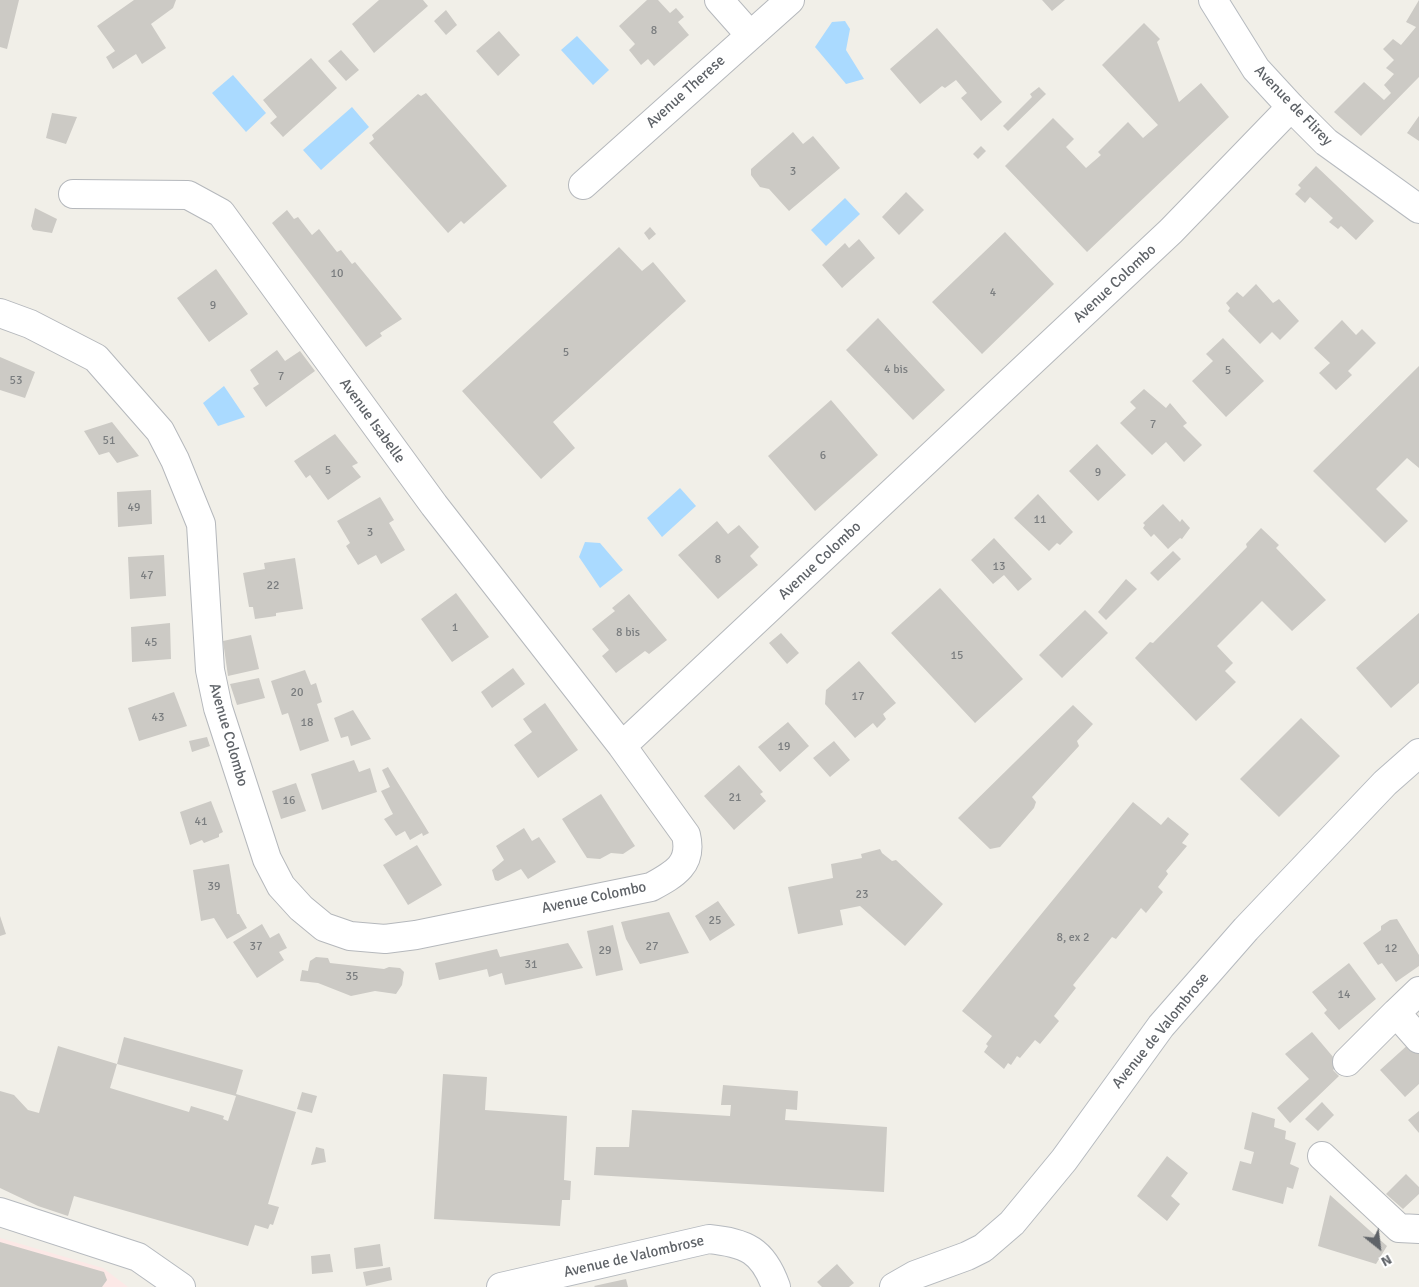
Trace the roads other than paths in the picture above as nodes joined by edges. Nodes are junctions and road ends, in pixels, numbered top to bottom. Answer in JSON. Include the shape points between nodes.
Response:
{"nodes":[{"id":1,"x":719,"y":0,"type":"edge"},
{"id":2,"x":790,"y":0,"type":"edge"},
{"id":3,"x":1213,"y":0,"type":"edge"},
{"id":4,"x":750,"y":35,"type":"junction"},
{"id":5,"x":1291,"y":107,"type":"junction"},
{"id":6,"x":582,"y":185,"type":"dead end"},
{"id":7,"x":73,"y":194,"type":"dead end"},
{"id":8,"x":1419,"y":209,"type":"edge"},
{"id":9,"x":0,"y":313,"type":"edge"},
{"id":10,"x":622,"y":746,"type":"junction"},
{"id":11,"x":1419,"y":753,"type":"edge"},
{"id":12,"x":1419,"y":991,"type":"edge"},
{"id":13,"x":1396,"y":1013,"type":"junction"},
{"id":14,"x":1419,"y":1038,"type":"edge"},
{"id":15,"x":1347,"y":1062,"type":"dead end"},
{"id":16,"x":1322,"y":1156,"type":"dead end"},
{"id":17,"x":0,"y":1212,"type":"edge"},
{"id":18,"x":1419,"y":1229,"type":"edge"},
{"id":19,"x":181,"y":1287,"type":"edge"},
{"id":20,"x":500,"y":1287,"type":"edge"},
{"id":21,"x":776,"y":1287,"type":"edge"},
{"id":22,"x":894,"y":1287,"type":"edge"}],
"edges":[{"from":1,"to":4,"type":"street"},
{"from":2,"to":4,"type":"street","name":"Avenue Therese"},
{"from":3,"to":5,"type":"street","name":"Avenue de Flirey","via":[[1256,69]]},
{"from":4,"to":6,"type":"street","name":"Avenue Therese"},
{"from":5,"to":8,"type":"street","name":"Avenue de Flirey","via":[[1326,142]]},
{"from":5,"to":10,"type":"street","name":"Avenue Colombo","via":[[1171,231]]},
{"from":7,"to":10,"type":"street","name":"Avenue Isabelle","via":[[188,195],[221,213],[434,505]]},
{"from":9,"to":10,"type":"street","name":"Avenue Colombo","via":[[30,324],[96,358],[160,431],[172,452],[201,524],[210,670],[228,744],[267,860],[281,886],[324,927],[350,936],[385,939],[416,935],[651,887],[672,876],[683,864],[689,848],[686,835]]},
{"from":11,"to":22,"type":"street","name":"Avenue de Valombrose","via":[[1385,783],[1279,894],[1161,1026],[1064,1160],[1012,1223],[983,1248],[915,1275]]},
{"from":12,"to":13,"type":"street"},
{"from":13,"to":14,"type":"street"},
{"from":13,"to":15,"type":"street"},
{"from":16,"to":18,"type":"street","via":[[1399,1228]]},
{"from":17,"to":19,"type":"street","via":[[138,1257]]},
{"from":20,"to":21,"type":"street","name":"Avenue de Valombrose","via":[[709,1239],[734,1242],[753,1250],[770,1269]]}]}
